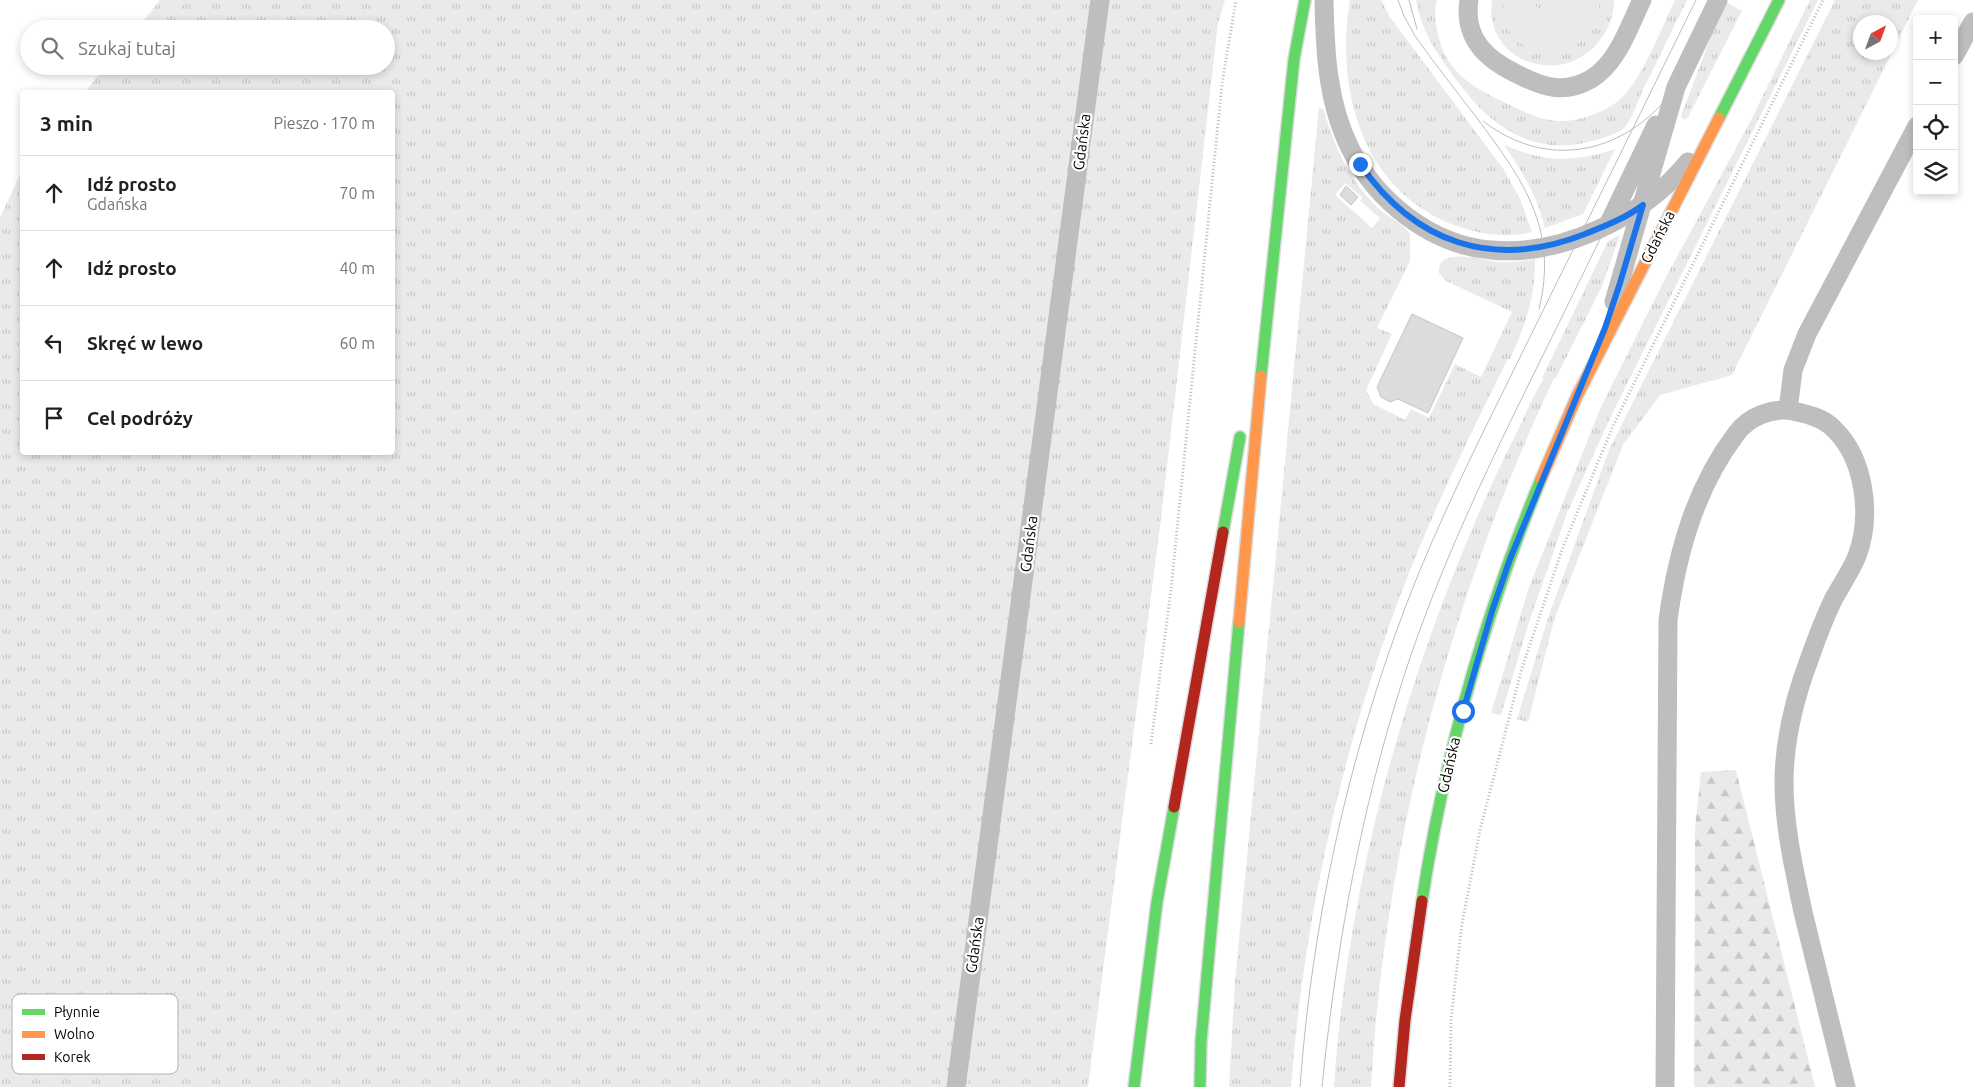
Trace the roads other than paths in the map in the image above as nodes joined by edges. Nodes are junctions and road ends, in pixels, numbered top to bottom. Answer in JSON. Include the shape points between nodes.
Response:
{"nodes":[{"id":1,"x":1100,"y":0,"type":"edge"},
{"id":2,"x":1305,"y":0,"type":"edge"},
{"id":3,"x":1324,"y":0,"type":"edge"},
{"id":4,"x":1469,"y":0,"type":"edge"},
{"id":5,"x":1642,"y":0,"type":"edge"},
{"id":6,"x":1718,"y":0,"type":"edge"},
{"id":7,"x":1779,"y":0,"type":"edge"},
{"id":8,"x":1973,"y":22,"type":"edge"},
{"id":9,"x":1958,"y":49,"type":"edge"},
{"id":10,"x":1681,"y":74,"type":"junction"},
{"id":11,"x":1723,"y":109,"type":"junction"},
{"id":12,"x":1913,"y":134,"type":"edge"},
{"id":13,"x":1643,"y":205,"type":"junction"},
{"id":14,"x":1608,"y":225,"type":"junction"},
{"id":15,"x":1273,"y":250,"type":"junction"},
{"id":16,"x":1578,"y":396,"type":"junction"},
{"id":17,"x":1247,"y":397,"type":"dead end"},
{"id":18,"x":1788,"y":410,"type":"junction"},
{"id":19,"x":1242,"y":427,"type":"dead end"},
{"id":20,"x":956,"y":1087,"type":"edge"},
{"id":21,"x":1134,"y":1087,"type":"edge"},
{"id":22,"x":1200,"y":1087,"type":"edge"},
{"id":23,"x":1399,"y":1087,"type":"edge"},
{"id":24,"x":1665,"y":1087,"type":"edge"},
{"id":25,"x":1846,"y":1087,"type":"edge"}],
"edges":[{"from":1,"to":20,"type":"lane","name":"Gdańska"},
{"from":2,"to":15,"type":"main road","via":[[1294,59]]},
{"from":3,"to":14,"type":"lane","via":[[1327,63],[1340,122],[1360,164],[1394,206],[1423,227],[1444,237],[1472,247],[1498,251],[1550,245]]},
{"from":4,"to":5,"type":"lane","via":[[1473,32],[1490,59],[1538,84],[1556,88],[1580,84],[1602,70],[1617,52]]},
{"from":6,"to":10,"type":"lane"},
{"from":7,"to":11,"type":"main road","name":"Gdańska"},
{"from":8,"to":9,"type":"lane"},
{"from":10,"to":13,"type":"lane"},
{"from":10,"to":14,"type":"lane"},
{"from":11,"to":13,"type":"lane","via":[[1686,165],[1664,189]]},
{"from":11,"to":16,"type":"main road","name":"Gdańska"},
{"from":12,"to":18,"type":"lane","via":[[1807,334],[1793,370]]},
{"from":13,"to":14,"type":"lane"},
{"from":13,"to":16,"type":"lane","via":[[1613,304]]},
{"from":15,"to":17,"type":"main road"},
{"from":15,"to":22,"type":"main road","via":[[1212,910]]},
{"from":16,"to":23,"type":"main road","name":"Gdańska","via":[[1510,559],[1450,760],[1418,915]]},
{"from":18,"to":24,"type":"lane","via":[[1764,413],[1750,420],[1727,446],[1715,464],[1692,518],[1676,568],[1668,620]]},
{"from":18,"to":25,"type":"lane","via":[[1812,415],[1833,427],[1849,447],[1860,475],[1863,501],[1864,526],[1857,556],[1832,603],[1794,708],[1786,745],[1784,784],[1790,850]]},
{"from":19,"to":21,"type":"main road","via":[[1157,902]]}]}
